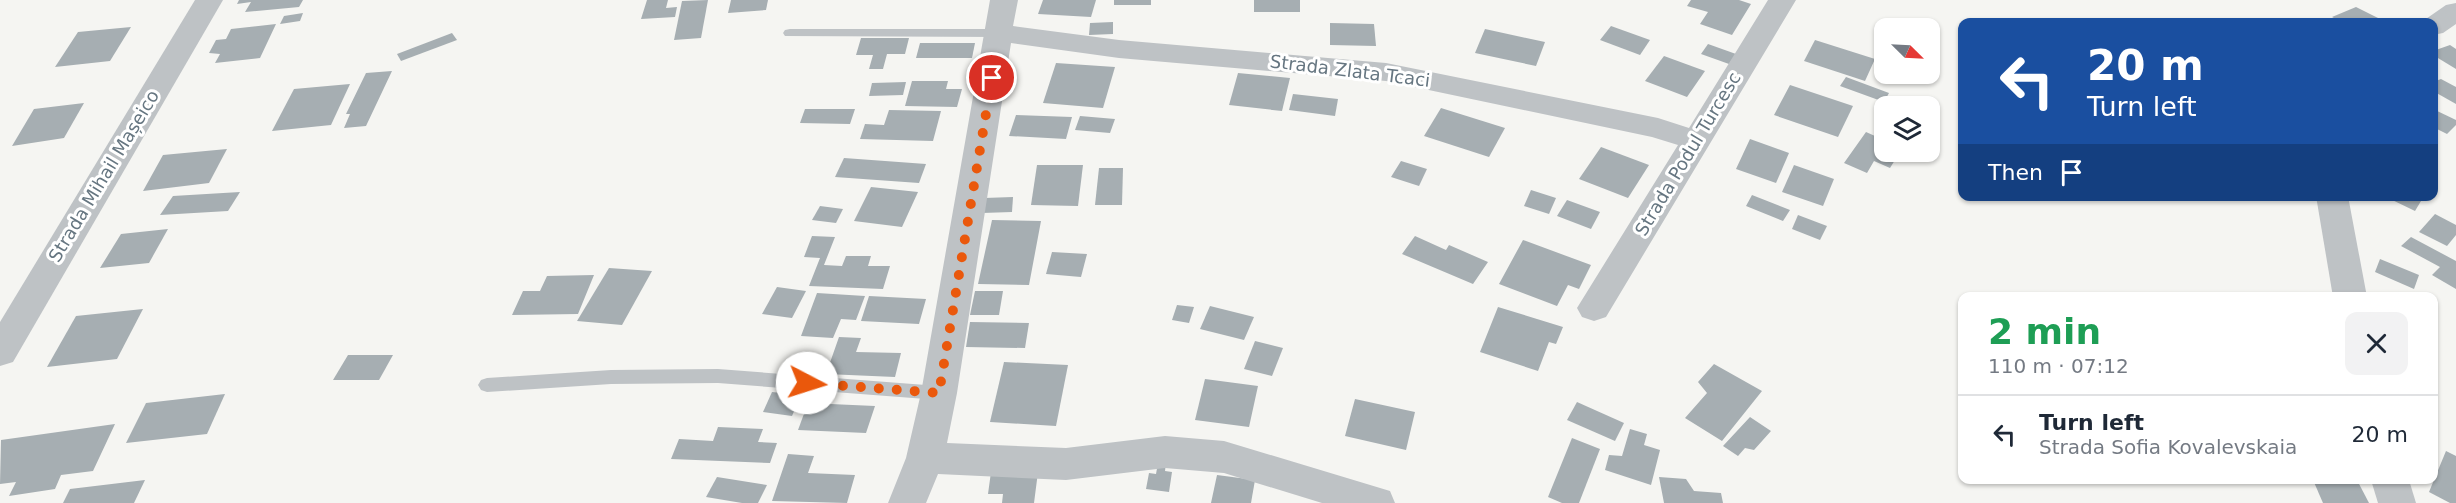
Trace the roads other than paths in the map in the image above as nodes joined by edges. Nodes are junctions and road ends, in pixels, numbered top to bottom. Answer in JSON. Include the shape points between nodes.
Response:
{"nodes":[{"id":1,"x":209,"y":0,"type":"edge"},
{"id":2,"x":1004,"y":0,"type":"edge"},
{"id":3,"x":1782,"y":0,"type":"edge"},
{"id":4,"x":2456,"y":11,"type":"edge"},
{"id":5,"x":2438,"y":24,"type":"edge"},
{"id":6,"x":790,"y":33,"type":"dead end"},
{"id":7,"x":1000,"y":33,"type":"junction"},
{"id":8,"x":1696,"y":141,"type":"junction"},
{"id":9,"x":2334,"y":201,"type":"edge"},
{"id":10,"x":2349,"y":292,"type":"edge"},
{"id":11,"x":1594,"y":308,"type":"dead end"},
{"id":12,"x":0,"y":352,"type":"edge"},
{"id":13,"x":487,"y":386,"type":"dead end"},
{"id":14,"x":939,"y":393,"type":"junction"},
{"id":15,"x":925,"y":458,"type":"junction"},
{"id":16,"x":2391,"y":484,"type":"edge"},
{"id":17,"x":908,"y":503,"type":"edge"},
{"id":18,"x":1376,"y":503,"type":"edge"},
{"id":19,"x":2397,"y":503,"type":"edge"}],
"edges":[{"from":1,"to":12,"type":"street","name":"Strada Mihail Mașeico"},
{"from":2,"to":7,"type":"street"},
{"from":3,"to":8,"type":"street","name":"Strada Podul Turcesc"},
{"from":4,"to":5,"type":"street"},
{"from":6,"to":7,"type":"lane"},
{"from":7,"to":8,"type":"street","name":"Strada Zlata Tcaci","via":[[1119,49],[1386,72],[1658,128]]},
{"from":7,"to":14,"type":"street"},
{"from":8,"to":11,"type":"street","name":"Strada Podul Turcesc"},
{"from":9,"to":10,"type":"street"},
{"from":13,"to":14,"type":"lane","via":[[611,377],[718,376]]},
{"from":14,"to":15,"type":"street"},
{"from":15,"to":17,"type":"street"},
{"from":15,"to":18,"type":"street","via":[[1066,464],[1165,452],[1224,457]]},
{"from":16,"to":19,"type":"street"}]}
